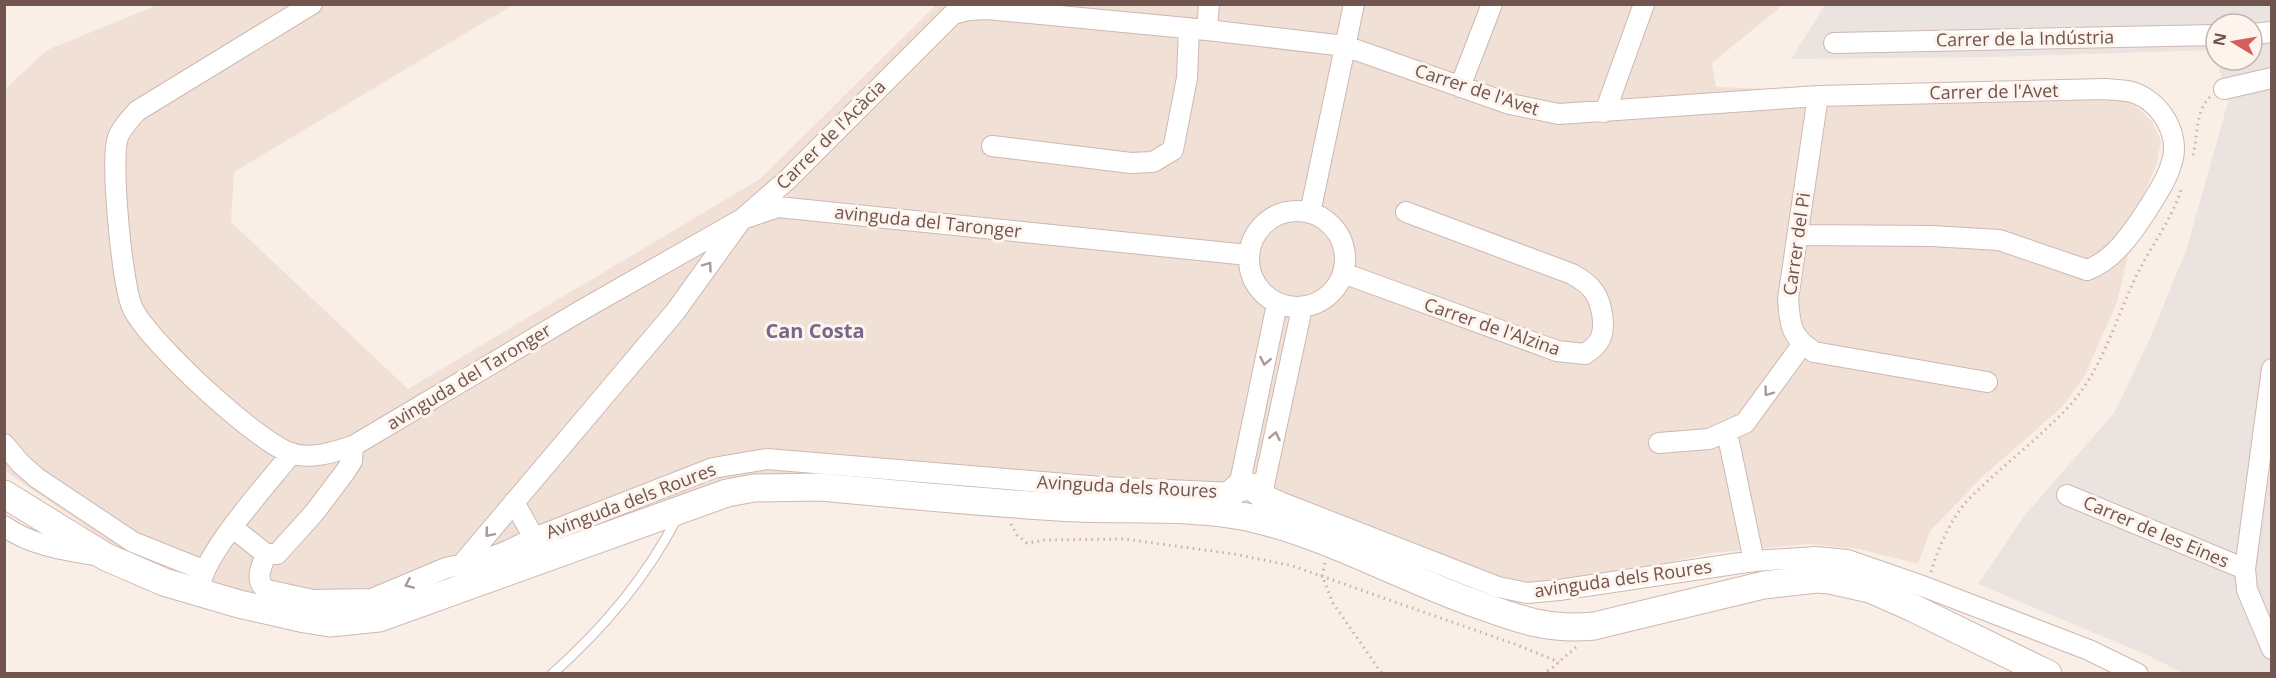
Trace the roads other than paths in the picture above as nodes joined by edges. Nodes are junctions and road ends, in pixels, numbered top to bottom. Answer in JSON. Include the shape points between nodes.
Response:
{"nodes":[{"id":1,"x":312,"y":4,"type":"edge"},
{"id":2,"x":1209,"y":4,"type":"edge"},
{"id":3,"x":1354,"y":4,"type":"edge"},
{"id":4,"x":1492,"y":4,"type":"edge"},
{"id":5,"x":1644,"y":4,"type":"edge"},
{"id":6,"x":1198,"y":29,"type":"junction"},
{"id":7,"x":2204,"y":35,"type":"edge"},
{"id":8,"x":1834,"y":43,"type":"dead end"},
{"id":9,"x":1345,"y":46,"type":"junction"},
{"id":10,"x":2271,"y":78,"type":"edge"},
{"id":11,"x":1460,"y":87,"type":"junction"},
{"id":12,"x":2224,"y":89,"type":"road end"},
{"id":13,"x":1818,"y":96,"type":"junction"},
{"id":14,"x":1605,"y":112,"type":"junction"},
{"id":15,"x":992,"y":146,"type":"dead end"},
{"id":16,"x":1406,"y":212,"type":"dead end"},
{"id":17,"x":1310,"y":213,"type":"junction"},
{"id":18,"x":742,"y":219,"type":"junction"},
{"id":19,"x":1799,"y":235,"type":"junction"},
{"id":20,"x":1248,"y":255,"type":"junction"},
{"id":21,"x":1344,"y":273,"type":"junction"},
{"id":22,"x":1277,"y":304,"type":"junction"},
{"id":23,"x":1302,"y":308,"type":"junction"},
{"id":24,"x":1802,"y":345,"type":"junction"},
{"id":25,"x":2271,"y":369,"type":"edge"},
{"id":26,"x":1987,"y":382,"type":"dead end"},
{"id":27,"x":1727,"y":432,"type":"junction"},
{"id":28,"x":1659,"y":443,"type":"dead end"},
{"id":29,"x":4,"y":444,"type":"edge"},
{"id":30,"x":353,"y":446,"type":"junction"},
{"id":31,"x":292,"y":453,"type":"junction"},
{"id":32,"x":4,"y":494,"type":"edge"},
{"id":33,"x":2067,"y":495,"type":"dead end"},
{"id":34,"x":1245,"y":498,"type":"junction"},
{"id":35,"x":514,"y":502,"type":"junction"},
{"id":36,"x":682,"y":508,"type":"junction"},
{"id":37,"x":4,"y":526,"type":"edge"},
{"id":38,"x":233,"y":528,"type":"junction"},
{"id":39,"x":534,"y":538,"type":"junction"},
{"id":40,"x":266,"y":554,"type":"junction"},
{"id":41,"x":106,"y":557,"type":"junction"},
{"id":42,"x":463,"y":563,"type":"junction"},
{"id":43,"x":2245,"y":569,"type":"junction"},
{"id":44,"x":1759,"y":573,"type":"junction"},
{"id":45,"x":201,"y":582,"type":"junction"},
{"id":46,"x":2271,"y":649,"type":"edge"},
{"id":47,"x":552,"y":674,"type":"edge"},
{"id":48,"x":2048,"y":674,"type":"edge"},
{"id":49,"x":2138,"y":674,"type":"edge"}],
"edges":[{"from":1,"to":31,"type":"street","name":"avinguda del Taronger","via":[[137,111],[118,136],[114,166],[125,277],[131,306],[138,318],[168,352],[260,436]]},
{"from":2,"to":6,"type":"street"},
{"from":3,"to":9,"type":"street"},
{"from":4,"to":11,"type":"street"},
{"from":5,"to":14,"type":"street"},
{"from":6,"to":9,"type":"street","name":"Carrer de l'Acàcia"},
{"from":6,"to":15,"type":"street","via":[[1173,150],[1153,162],[1131,163]]},
{"from":6,"to":18,"type":"street","name":"Carrer de l'Acàcia","via":[[987,9],[953,14],[787,180]]},
{"from":7,"to":8,"type":"street","name":"Carrer de la Indústria"},
{"from":9,"to":11,"type":"street","name":"Carrer de l'Avet"},
{"from":9,"to":17,"type":"street"},
{"from":10,"to":12,"type":"street"},
{"from":11,"to":14,"type":"street","name":"Carrer de l'Avet","via":[[1536,111]]},
{"from":13,"to":14,"type":"street","name":"Carrer de l'Avet"},
{"from":13,"to":19,"type":"street","name":"Carrer del Pi"},
{"from":13,"to":19,"type":"street","name":"Carrer de l'Avet","via":[[2105,89],[2132,93],[2152,102],[2166,119],[2174,141],[2172,164],[2136,228],[2111,254],[2087,270],[2000,240]]},
{"from":16,"to":21,"type":"street","name":"Carrer de l'Alzina","via":[[1584,281],[1593,289],[1602,312],[1602,335],[1595,346],[1585,354],[1557,351]]},
{"from":17,"to":20,"type":"street","via":[[1288,212],[1268,220],[1258,231]]},
{"from":17,"to":21,"type":"street","via":[[1324,220],[1343,245]]},
{"from":18,"to":20,"type":"street","name":"avinguda del Taronger","via":[[778,207]]},
{"from":18,"to":30,"type":"street","name":"avinguda del Taronger"},
{"from":35,"to":18,"type":"street","name":"Carrer de l'Acàcia","one_way":true,"via":[[675,312]]},
{"from":19,"to":24,"type":"street","name":"Carrer del Pi","via":[[1788,299],[1792,332]]},
{"from":20,"to":22,"type":"street","via":[[1254,283]]},
{"from":21,"to":23,"type":"street","via":[[1326,298]]},
{"from":22,"to":23,"type":"street"},
{"from":22,"to":34,"type":"street","one_way":true},
{"from":34,"to":23,"type":"street","one_way":true},
{"from":24,"to":26,"type":"street","via":[[1814,352]]},
{"from":24,"to":27,"type":"street","one_way":true,"via":[[1745,423]]},
{"from":25,"to":43,"type":"street"},
{"from":27,"to":28,"type":"street","via":[[1709,439]]},
{"from":27,"to":44,"type":"street"},
{"from":29,"to":45,"type":"street","via":[[37,478]]},
{"from":30,"to":31,"type":"street","name":"avinguda del Taronger","via":[[316,454]]},
{"from":30,"to":40,"type":"street","via":[[352,460],[314,513],[277,554]]},
{"from":31,"to":38,"type":"street"},
{"from":32,"to":41,"type":"street"},
{"from":33,"to":43,"type":"street","name":"Carrer de les Eines"},
{"from":34,"to":36,"type":"street","via":[[1197,511],[1080,508],[788,486],[740,489]]},
{"from":34,"to":39,"type":"street","name":"Avinguda dels Roures","via":[[767,459],[713,468]]},
{"from":34,"to":44,"type":"street","name":"avinguda dels Roures","via":[[1517,592]]},
{"from":34,"to":44,"type":"street","via":[[1301,531],[1440,591],[1542,626],[1594,626]]},
{"from":35,"to":39,"type":"street"},
{"from":35,"to":42,"type":"street","name":"Carrer de l'Acàcia","one_way":true},
{"from":36,"to":45,"type":"street","via":[[379,618],[330,623],[283,614]]},
{"from":36,"to":47,"type":"lane","via":[[659,553],[617,609]]},
{"from":37,"to":41,"type":"street","via":[[17,536]]},
{"from":38,"to":40,"type":"street"},
{"from":38,"to":45,"type":"street"},
{"from":39,"to":42,"type":"street","name":"Avinguda dels Roures","via":[[493,556]]},
{"from":42,"to":40,"type":"street","name":"Avinguda dels Roures","one_way":true,"via":[[372,598],[313,600],[262,586],[259,577]]},
{"from":41,"to":45,"type":"street","via":[[164,582]]},
{"from":43,"to":46,"type":"street","via":[[2247,590]]},
{"from":44,"to":48,"type":"street","via":[[1843,582],[1870,589]]},
{"from":44,"to":49,"type":"street","name":"avinguda dels Roures","via":[[1816,557],[1847,560],[2089,650]]}]}
